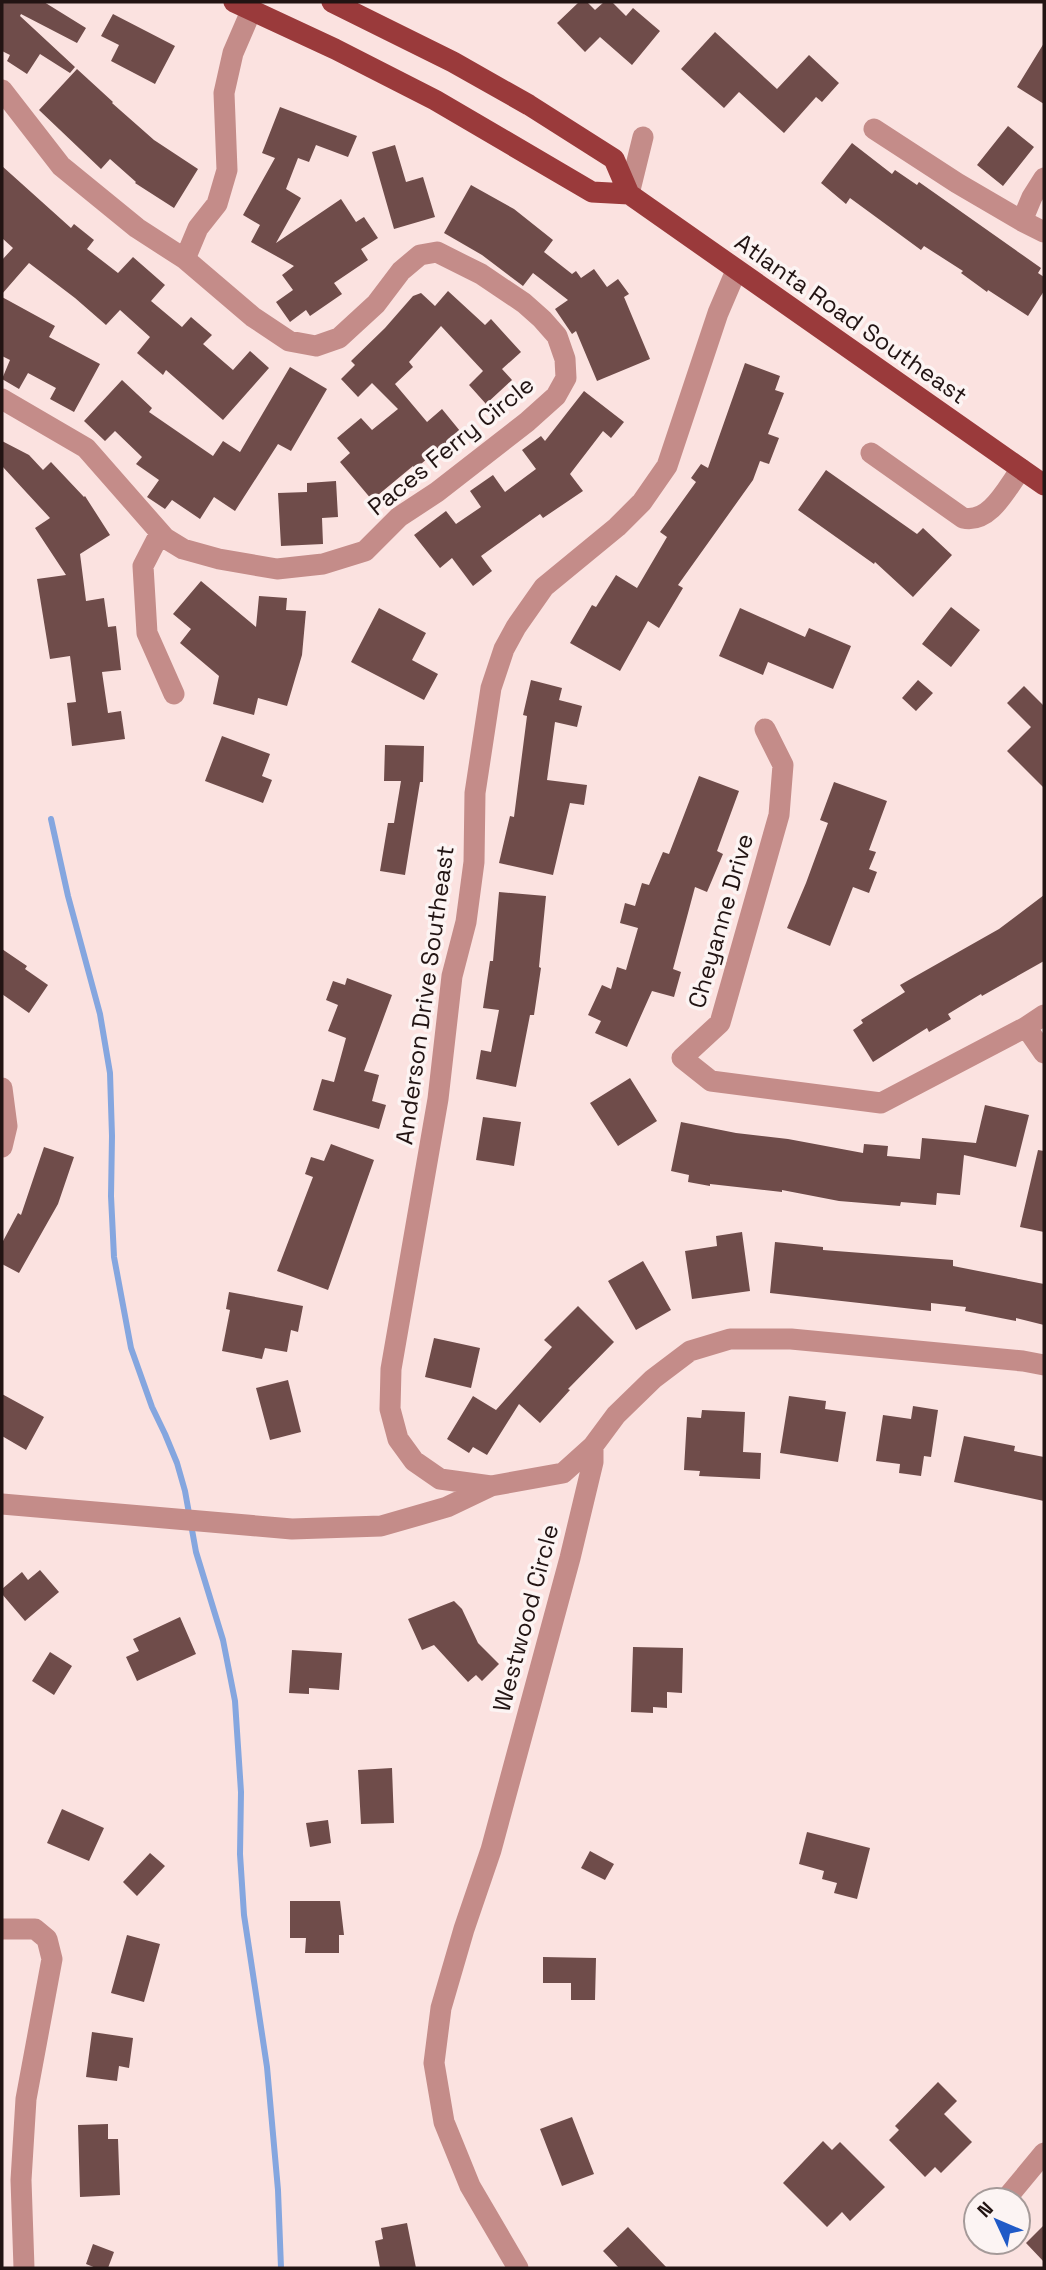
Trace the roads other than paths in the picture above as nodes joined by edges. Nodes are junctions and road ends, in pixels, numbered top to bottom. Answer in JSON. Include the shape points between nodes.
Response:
{"nodes":[{"id":1,"x":332,"y":2,"type":"edge"},
{"id":2,"x":247,"y":4,"type":"edge"},
{"id":3,"x":2,"y":90,"type":"edge"},
{"id":4,"x":874,"y":129,"type":"dead end"},
{"id":5,"x":643,"y":137,"type":"dead end"},
{"id":6,"x":1044,"y":178,"type":"edge"},
{"id":7,"x":629,"y":194,"type":"junction"},
{"id":8,"x":1022,"y":221,"type":"junction"},
{"id":9,"x":1044,"y":232,"type":"edge"},
{"id":10,"x":185,"y":259,"type":"junction"},
{"id":11,"x":736,"y":271,"type":"junction"},
{"id":12,"x":2,"y":399,"type":"edge"},
{"id":13,"x":871,"y":453,"type":"dead end"},
{"id":14,"x":1021,"y":469,"type":"junction"},
{"id":15,"x":1044,"y":485,"type":"edge"},
{"id":16,"x":160,"y":533,"type":"junction"},
{"id":17,"x":174,"y":694,"type":"dead end"},
{"id":18,"x":765,"y":729,"type":"dead end"},
{"id":19,"x":1035,"y":1021,"type":"edge"},
{"id":20,"x":1044,"y":1053,"type":"edge"},
{"id":21,"x":2,"y":1088,"type":"edge"},
{"id":22,"x":2,"y":1147,"type":"edge"},
{"id":23,"x":1044,"y":1365,"type":"edge"},
{"id":24,"x":593,"y":1446,"type":"junction"},
{"id":25,"x":491,"y":1486,"type":"junction"},
{"id":26,"x":2,"y":1504,"type":"edge"},
{"id":27,"x":2,"y":1929,"type":"edge"},
{"id":28,"x":1044,"y":2153,"type":"edge"},
{"id":29,"x":1017,"y":2186,"type":"edge"},
{"id":30,"x":24,"y":2268,"type":"edge"},
{"id":31,"x":518,"y":2268,"type":"edge"}],
"edges":[{"from":1,"to":7,"type":"main road","via":[[453,62],[614,159]]},
{"from":2,"to":7,"type":"main road","via":[[435,100],[592,192]]},
{"from":2,"to":10,"type":"street","via":[[224,93],[227,170],[217,204],[198,228]]},
{"from":3,"to":10,"type":"street","name":"Paces Ferry Circle","via":[[61,166],[137,228]]},
{"from":4,"to":8,"type":"street"},
{"from":5,"to":7,"type":"street"},
{"from":6,"to":8,"type":"street"},
{"from":7,"to":11,"type":"main road","name":"Atlanta Road Southeast"},
{"from":8,"to":9,"type":"street"},
{"from":10,"to":16,"type":"street","name":"Paces Ferry Circle","via":[[289,341],[316,346],[339,338],[420,255],[437,252],[481,274],[542,319],[556,336],[566,378],[556,396],[527,422],[400,517],[365,551],[323,564],[277,569],[183,549]]},
{"from":11,"to":14,"type":"main road","name":"Atlanta Road Southeast"},
{"from":11,"to":25,"type":"street","name":"Anderson Drive Southeast","via":[[667,466],[617,527],[544,587],[504,649],[491,688],[475,793],[468,910],[452,976],[438,1099],[391,1369],[390,1409],[397,1439],[414,1461],[440,1479]]},
{"from":12,"to":16,"type":"street","name":"Paces Ferry Circle","via":[[86,448]]},
{"from":13,"to":14,"type":"street","via":[[972,520],[994,505]]},
{"from":14,"to":15,"type":"main road","name":"Atlanta Road Southeast"},
{"from":16,"to":17,"type":"street","via":[[143,566],[147,633]]},
{"from":18,"to":19,"type":"street","name":"Cheyanne Drive","via":[[783,765],[779,815],[720,1023],[682,1058],[711,1081],[881,1103]]},
{"from":19,"to":20,"type":"street"},
{"from":21,"to":22,"type":"street","via":[[8,1126]]},
{"from":23,"to":24,"type":"street","name":"Westwood Circle","via":[[792,1339],[730,1339],[690,1351],[653,1379],[616,1415]]},
{"from":24,"to":25,"type":"street","name":"Anderson Drive Southeast","via":[[564,1473]]},
{"from":24,"to":31,"type":"street","name":"Westwood Circle","via":[[570,1558],[502,1810],[441,2008],[434,2063],[444,2122],[470,2186]]},
{"from":25,"to":26,"type":"street","name":"Anderson Drive Southeast","via":[[447,1507],[381,1526],[292,1529]]},
{"from":27,"to":30,"type":"street","via":[[35,1929],[47,1940],[52,1959],[26,2099],[21,2180]]},
{"from":28,"to":29,"type":"street"}]}
